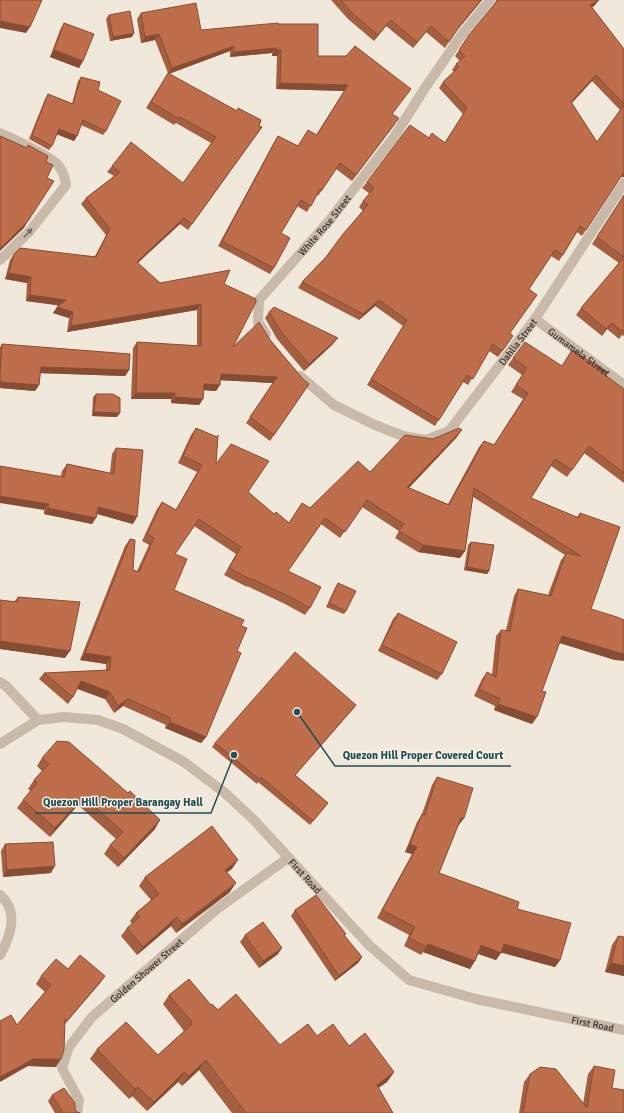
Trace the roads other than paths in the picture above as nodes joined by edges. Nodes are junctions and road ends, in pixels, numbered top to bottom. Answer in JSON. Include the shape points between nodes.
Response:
{"nodes":[{"id":1,"x":490,"y":0,"type":"edge"},
{"id":2,"x":0,"y":133,"type":"edge"},
{"id":3,"x":624,"y":183,"type":"edge"},
{"id":4,"x":0,"y":260,"type":"edge"},
{"id":5,"x":535,"y":319,"type":"junction"},
{"id":6,"x":272,"y":343,"type":"edge"},
{"id":7,"x":295,"y":370,"type":"edge"},
{"id":8,"x":624,"y":385,"type":"edge"},
{"id":9,"x":0,"y":682,"type":"edge"},
{"id":10,"x":38,"y":720,"type":"junction"},
{"id":11,"x":0,"y":744,"type":"edge"},
{"id":12,"x":288,"y":858,"type":"junction"},
{"id":13,"x":0,"y":895,"type":"edge"},
{"id":14,"x":0,"y":955,"type":"edge"},
{"id":15,"x":624,"y":1030,"type":"edge"},
{"id":16,"x":77,"y":1113,"type":"edge"}],
"edges":[{"from":1,"to":6,"type":"street","name":"White Rose Street","via":[[460,37],[394,137],[334,215],[259,300],[258,322]]},
{"from":4,"to":2,"type":"street","one_way":true,"via":[[29,232],[66,185],[58,164]]},
{"from":3,"to":5,"type":"street","name":"Dahlia Street"},
{"from":5,"to":7,"type":"street","name":"Dahlia Street","via":[[449,430],[426,440],[403,436],[334,405],[304,381]]},
{"from":5,"to":8,"type":"street","name":"Gumamela Street"},
{"from":9,"to":10,"type":"street"},
{"from":10,"to":11,"type":"street","name":"First Road"},
{"from":10,"to":12,"type":"street","name":"First Road","via":[[64,717],[98,720],[155,745],[184,762],[225,793]]},
{"from":12,"to":15,"type":"street","name":"First Road","via":[[369,945],[409,980],[476,999]]},
{"from":12,"to":16,"type":"street","name":"Golden Shower Street","via":[[217,909],[92,1017],[69,1047],[62,1068],[79,1100]]},
{"from":13,"to":14,"type":"street","via":[[12,912],[7,943]]}]}
